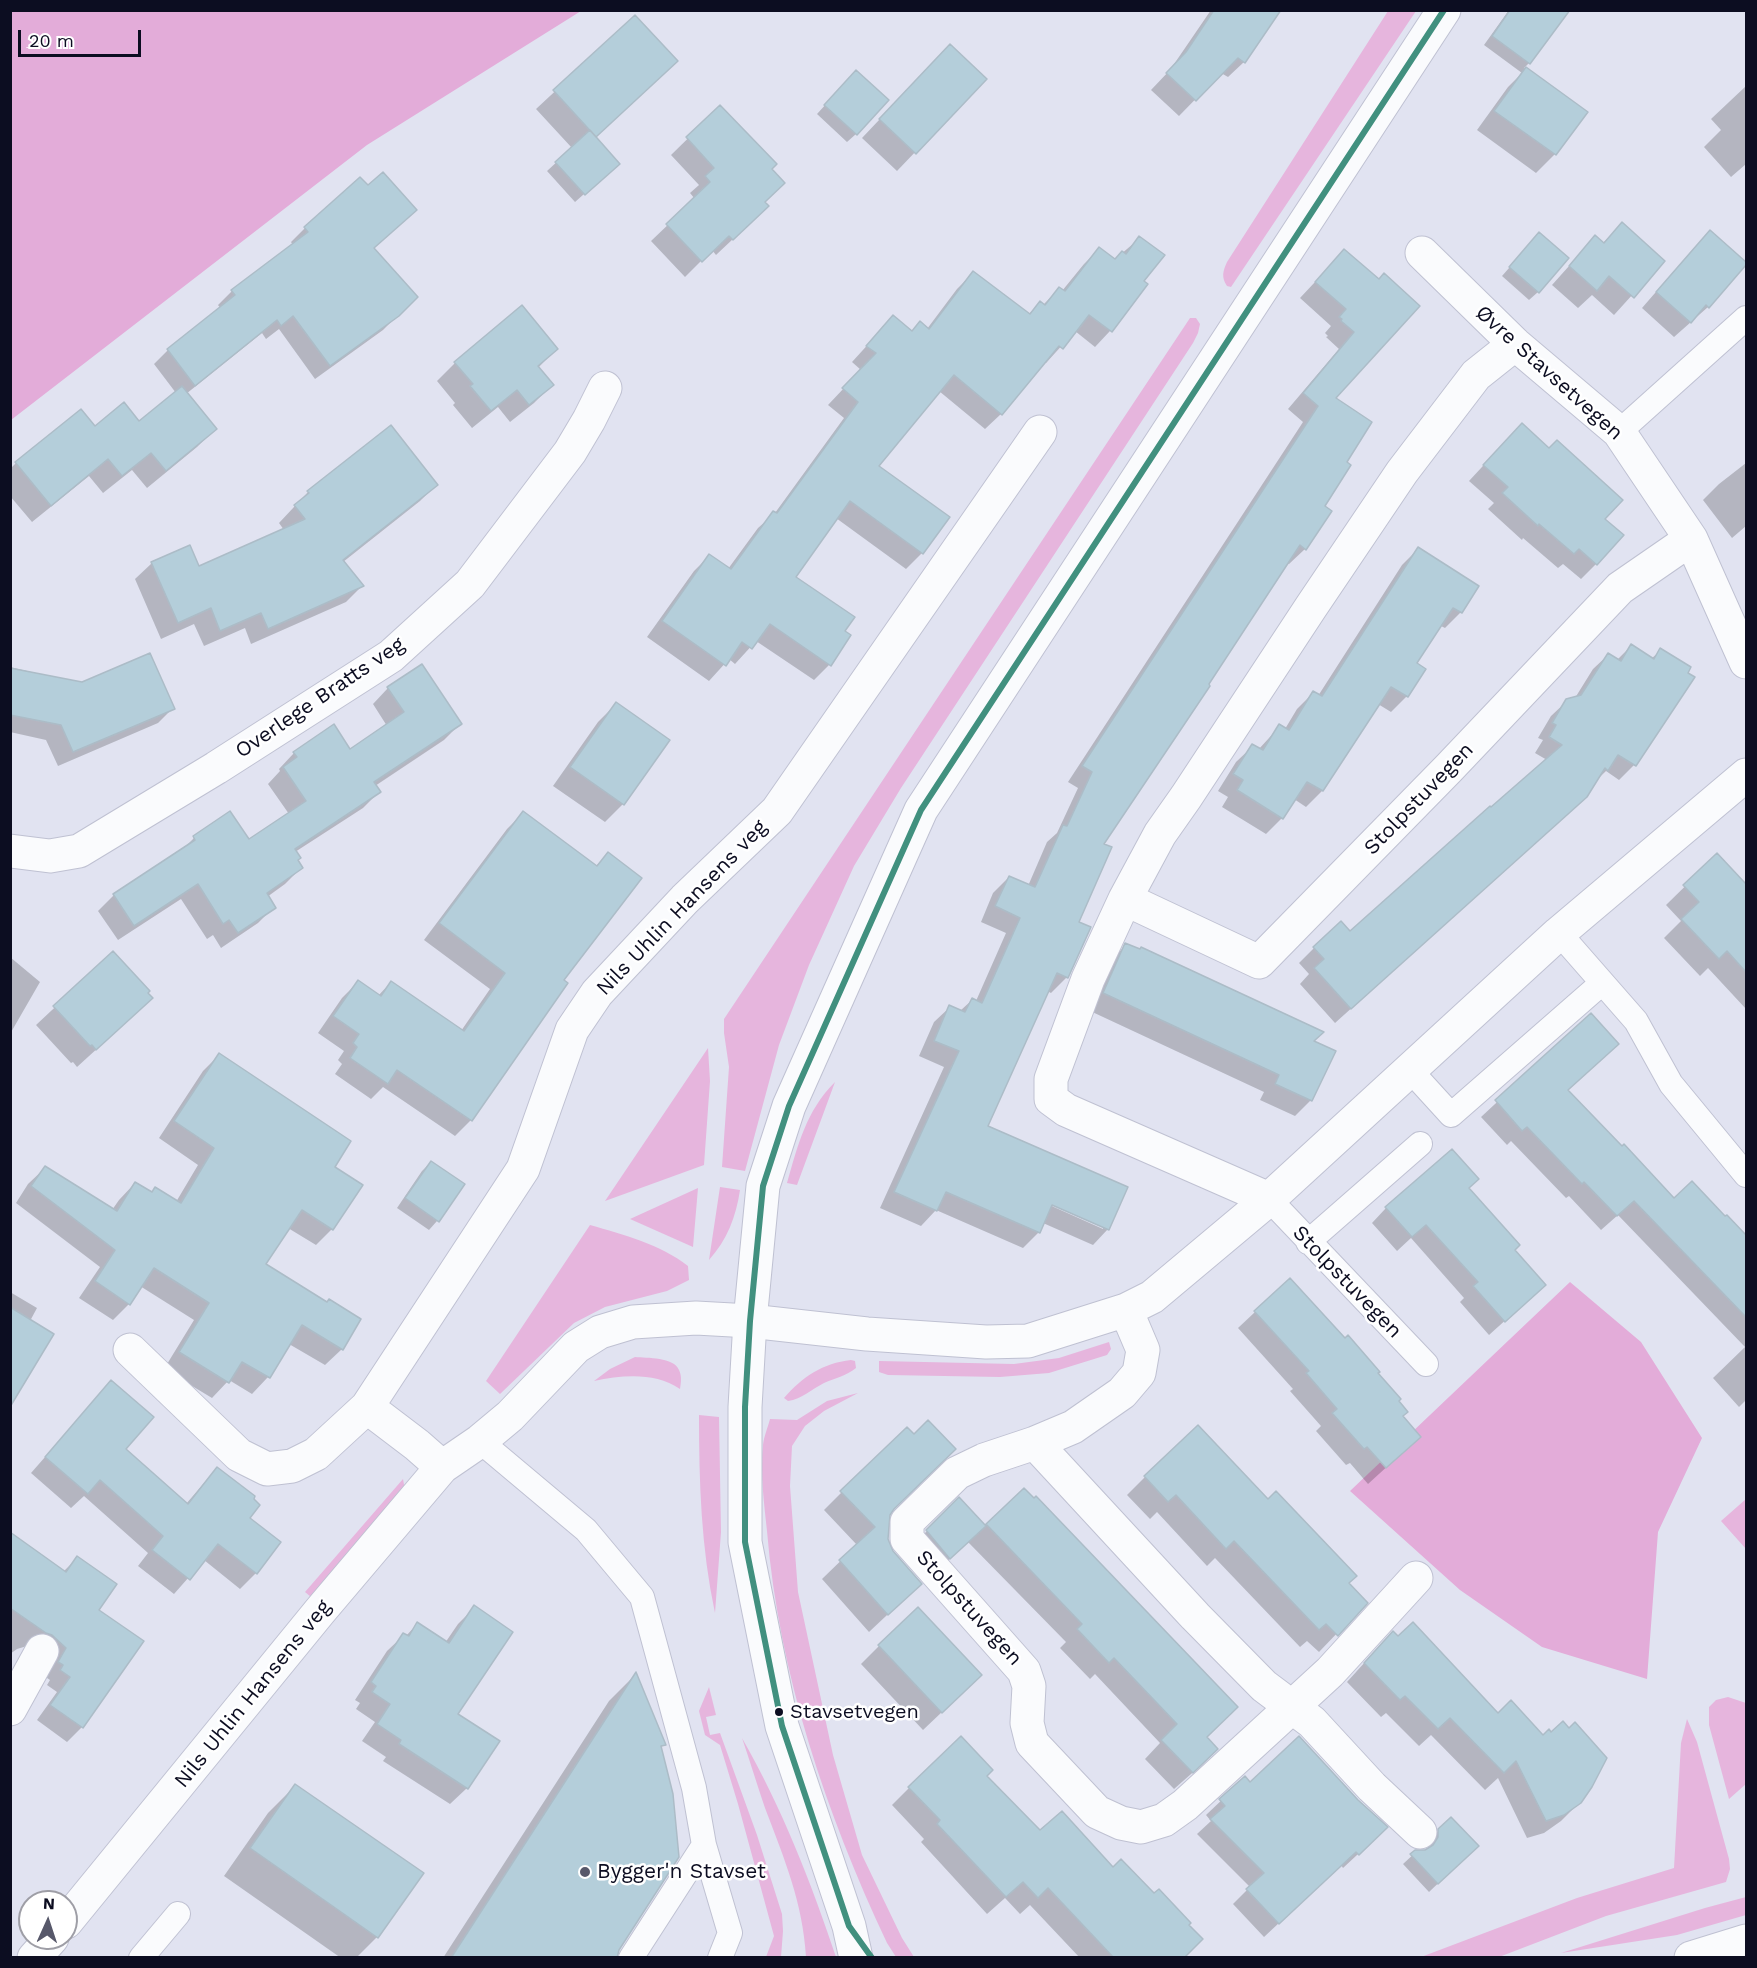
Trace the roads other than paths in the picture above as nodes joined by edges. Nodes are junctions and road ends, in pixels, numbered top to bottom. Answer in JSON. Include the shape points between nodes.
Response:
{"nodes":[{"id":1,"x":1444,"y":10,"type":"edge"},
{"id":2,"x":1422,"y":253,"type":"dead end"},
{"id":3,"x":1746,"y":318,"type":"edge"},
{"id":4,"x":1515,"y":344,"type":"junction"},
{"id":5,"x":605,"y":388,"type":"dead end"},
{"id":6,"x":1040,"y":432,"type":"dead end"},
{"id":7,"x":1619,"y":432,"type":"junction"},
{"id":8,"x":1691,"y":539,"type":"junction"},
{"id":9,"x":1746,"y":662,"type":"edge"},
{"id":10,"x":1746,"y":775,"type":"edge"},
{"id":11,"x":10,"y":851,"type":"edge"},
{"id":12,"x":1125,"y":899,"type":"junction"},
{"id":13,"x":1559,"y":933,"type":"junction"},
{"id":14,"x":1602,"y":983,"type":"junction"},
{"id":15,"x":1410,"y":1071,"type":"junction"},
{"id":16,"x":1420,"y":1144,"type":"dead end"},
{"id":17,"x":1746,"y":1175,"type":"edge"},
{"id":18,"x":1269,"y":1199,"type":"junction"},
{"id":19,"x":1308,"y":1242,"type":"junction"},
{"id":20,"x":1126,"y":1310,"type":"junction"},
{"id":21,"x":750,"y":1321,"type":"junction"},
{"id":22,"x":130,"y":1350,"type":"dead end"},
{"id":23,"x":1426,"y":1364,"type":"dead end"},
{"id":24,"x":367,"y":1407,"type":"junction"},
{"id":25,"x":480,"y":1441,"type":"junction"},
{"id":26,"x":1035,"y":1443,"type":"junction"},
{"id":27,"x":442,"y":1467,"type":"junction"},
{"id":28,"x":1416,"y":1578,"type":"dead end"},
{"id":29,"x":42,"y":1651,"type":"dead end"},
{"id":30,"x":1290,"y":1708,"type":"junction"},
{"id":31,"x":10,"y":1709,"type":"edge"},
{"id":32,"x":1420,"y":1832,"type":"dead end"},
{"id":33,"x":704,"y":1845,"type":"junction"},
{"id":34,"x":78,"y":1907,"type":"edge"},
{"id":35,"x":178,"y":1914,"type":"dead end"},
{"id":36,"x":1746,"y":1941,"type":"edge"},
{"id":37,"x":853,"y":1942,"type":"edge"},
{"id":38,"x":141,"y":1958,"type":"edge"},
{"id":39,"x":631,"y":1958,"type":"edge"},
{"id":40,"x":720,"y":1958,"type":"edge"},
{"id":41,"x":872,"y":1958,"type":"edge"},
{"id":42,"x":1691,"y":1958,"type":"edge"}],
"edges":[{"from":1,"to":21,"type":"street","via":[[921,810],[789,1106],[763,1185]]},
{"from":2,"to":4,"type":"street","name":"Øvre Stavsetvegen"},
{"from":3,"to":7,"type":"lane"},
{"from":4,"to":7,"type":"street","name":"Øvre Stavsetvegen"},
{"from":4,"to":12,"type":"street","name":"Stolpstuvegen","via":[[1476,375],[1402,472],[1160,834]]},
{"from":5,"to":11,"type":"street","name":"Overlege Bratts veg","via":[[570,452],[470,584],[391,656],[80,851],[50,856]]},
{"from":6,"to":24,"type":"street","name":"Nils Uhlin Hansens veg","via":[[777,811],[685,899],[597,993],[572,1030],[523,1169]]},
{"from":7,"to":8,"type":"street","name":"Øvre Stavsetvegen"},
{"from":8,"to":9,"type":"street","name":"Øvre Stavsetvegen"},
{"from":8,"to":12,"type":"street","name":"Stolpstuvegen","via":[[1620,588],[1259,962]]},
{"from":10,"to":13,"type":"street"},
{"from":12,"to":18,"type":"street","name":"Stolpstuvegen","via":[[1088,979],[1051,1079],[1051,1098],[1066,1110]]},
{"from":13,"to":14,"type":"lane"},
{"from":13,"to":15,"type":"street"},
{"from":14,"to":15,"type":"lane","via":[[1451,1115]]},
{"from":14,"to":17,"type":"lane","via":[[1636,1021],[1671,1084]]},
{"from":15,"to":18,"type":"street"},
{"from":16,"to":19,"type":"lane"},
{"from":18,"to":19,"type":"lane","name":"Stolpstuvegen"},
{"from":18,"to":20,"type":"street","via":[[1152,1297]]},
{"from":19,"to":23,"type":"lane","name":"Stolpstuvegen"},
{"from":20,"to":21,"type":"street","via":[[1028,1341],[996,1342],[867,1334]]},
{"from":20,"to":26,"type":"street","name":"Stolpstuvegen","via":[[1143,1350],[1139,1373],[1122,1393],[1073,1427]]},
{"from":21,"to":25,"type":"street","name":"Nils Uhlin Hansens veg","via":[[696,1318],[633,1322],[600,1332],[576,1347],[510,1416]]},
{"from":21,"to":37,"type":"street","via":[[745,1407],[745,1542],[782,1726]]},
{"from":22,"to":24,"type":"street","name":"Nils Uhlin Hansens veg","via":[[239,1455],[267,1469],[292,1466],[316,1454]]},
{"from":24,"to":27,"type":"street"},
{"from":25,"to":27,"type":"street","name":"Nils Uhlin Hansens veg"},
{"from":25,"to":33,"type":"lane","via":[[586,1530],[642,1597],[694,1788]]},
{"from":26,"to":30,"type":"street","via":[[1195,1616]]},
{"from":26,"to":30,"type":"street","name":"Stolpstuvegen","via":[[957,1473],[907,1522],[907,1539],[1024,1671],[1029,1686],[1027,1723],[1032,1743],[1097,1812],[1142,1827],[1164,1820]]},
{"from":27,"to":34,"type":"street","name":"Nils Uhlin Hansens veg"},
{"from":28,"to":30,"type":"street","name":"Stolpstuvegen","via":[[1330,1672]]},
{"from":29,"to":31,"type":"street"},
{"from":30,"to":32,"type":"street","via":[[1312,1722]]},
{"from":33,"to":39,"type":"lane"},
{"from":33,"to":40,"type":"lane","via":[[730,1933]]},
{"from":35,"to":38,"type":"lane"},
{"from":36,"to":42,"type":"street"},
{"from":37,"to":41,"type":"street"}]}
